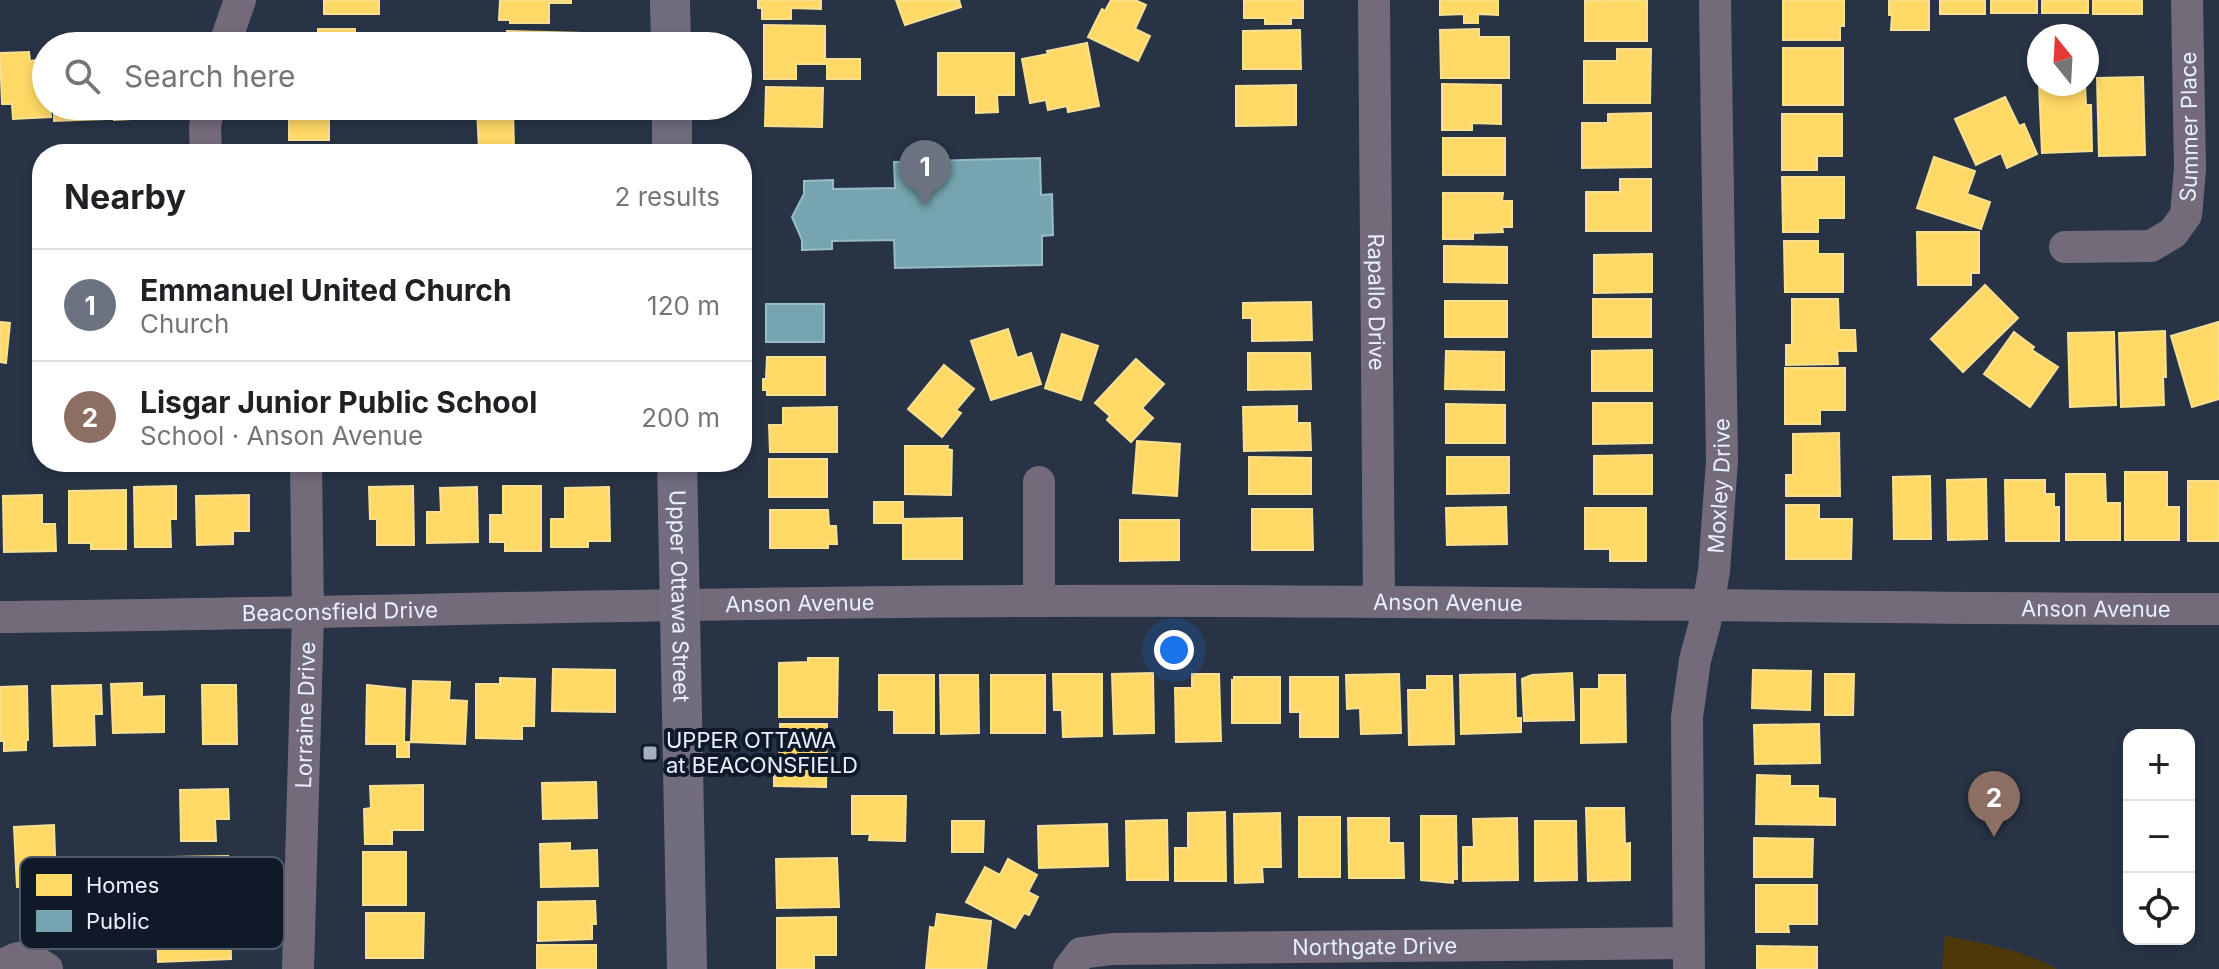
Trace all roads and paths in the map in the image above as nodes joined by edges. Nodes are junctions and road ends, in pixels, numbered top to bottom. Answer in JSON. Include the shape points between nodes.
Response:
{"nodes":[{"id":1,"x":240,"y":0,"type":"edge"},
{"id":2,"x":670,"y":0,"type":"edge"},
{"id":3,"x":1374,"y":0,"type":"edge"},
{"id":4,"x":1715,"y":0,"type":"edge"},
{"id":5,"x":2187,"y":0,"type":"edge"},
{"id":6,"x":229,"y":32,"type":"edge"},
{"id":7,"x":671,"y":32,"type":"edge"},
{"id":8,"x":206,"y":120,"type":"edge"},
{"id":9,"x":672,"y":120,"type":"edge"},
{"id":10,"x":206,"y":144,"type":"edge"},
{"id":11,"x":672,"y":144,"type":"edge"},
{"id":12,"x":2065,"y":247,"type":"dead end"},
{"id":13,"x":306,"y":472,"type":"edge"},
{"id":14,"x":677,"y":472,"type":"edge"},
{"id":15,"x":1039,"y":482,"type":"dead end"},
{"id":16,"x":1039,"y":601,"type":"junction"},
{"id":17,"x":1379,"y":602,"type":"junction"},
{"id":18,"x":679,"y":604,"type":"junction"},
{"id":19,"x":1708,"y":605,"type":"junction"},
{"id":20,"x":2219,"y":609,"type":"edge"},
{"id":21,"x":308,"y":614,"type":"junction"},
{"id":22,"x":0,"y":617,"type":"edge"},
{"id":23,"x":1688,"y":956,"type":"edge"},
{"id":24,"x":1373,"y":957,"type":"edge"},
{"id":25,"x":0,"y":968,"type":"edge"},
{"id":26,"x":47,"y":969,"type":"edge"},
{"id":27,"x":298,"y":969,"type":"edge"},
{"id":28,"x":687,"y":969,"type":"edge"},
{"id":29,"x":1069,"y":969,"type":"edge"}],
"edges":[{"from":1,"to":6,"type":"street"},
{"from":2,"to":7,"type":"main road"},
{"from":3,"to":17,"type":"street","name":"Rapallo Drive"},
{"from":4,"to":19,"type":"street","name":"Moxley Drive","via":[[1722,461]]},
{"from":5,"to":12,"type":"street","name":"Summer Place","via":[[2186,215],[2173,233],[2151,246]]},
{"from":8,"to":10,"type":"street"},
{"from":9,"to":11,"type":"main road"},
{"from":13,"to":21,"type":"street","name":"Lorraine Drive"},
{"from":14,"to":18,"type":"main road","name":"Upper Ottawa Street"},
{"from":15,"to":16,"type":"street"},
{"from":16,"to":17,"type":"street","name":"Anson Avenue"},
{"from":16,"to":18,"type":"street","name":"Anson Avenue"},
{"from":17,"to":19,"type":"street","name":"Anson Avenue"},
{"from":18,"to":21,"type":"street","name":"Beaconsfield Drive"},
{"from":18,"to":28,"type":"main road","name":"Upper Ottawa Street"},
{"from":19,"to":20,"type":"street","name":"Anson Avenue"},
{"from":19,"to":23,"type":"street","name":"Moxley Drive","via":[[1687,717]]},
{"from":21,"to":22,"type":"street","name":"Beaconsfield Drive"},
{"from":21,"to":27,"type":"street","name":"Lorraine Drive"},
{"from":23,"to":24,"type":"street","name":"Northgate Drive"},
{"from":24,"to":29,"type":"street","name":"Northgate Drive","via":[[1112,949],[1081,953]]},
{"from":25,"to":26,"type":"street","via":[[12,958],[33,958]]}]}
